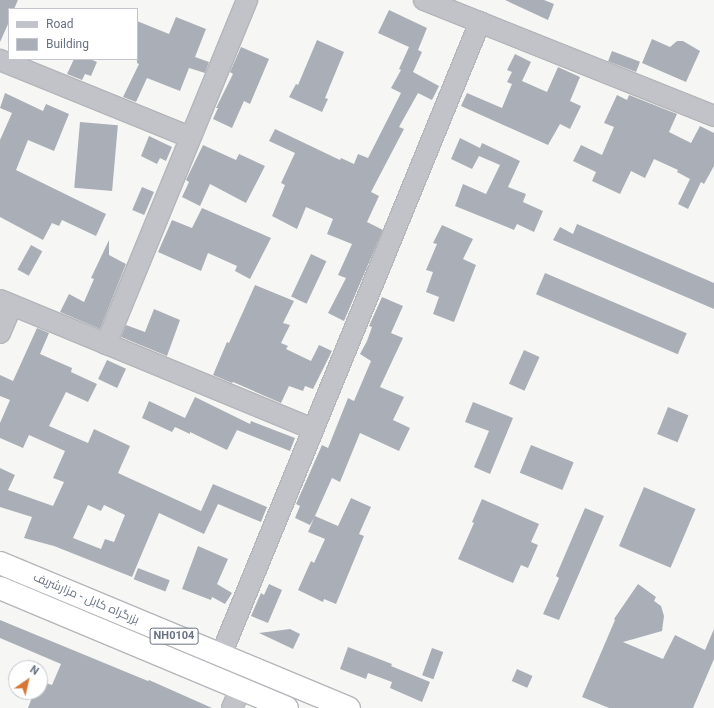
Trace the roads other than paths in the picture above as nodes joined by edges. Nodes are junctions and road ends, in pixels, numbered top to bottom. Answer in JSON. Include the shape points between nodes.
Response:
{"nodes":[{"id":1,"x":247,"y":0,"type":"edge"},
{"id":2,"x":424,"y":0,"type":"edge"},
{"id":3,"x":480,"y":22,"type":"junction"},
{"id":4,"x":0,"y":60,"type":"edge"},
{"id":5,"x":714,"y":116,"type":"edge"},
{"id":6,"x":190,"y":137,"type":"junction"},
{"id":7,"x":6,"y":303,"type":"edge"},
{"id":8,"x":0,"y":333,"type":"edge"},
{"id":9,"x":106,"y":344,"type":"junction"},
{"id":10,"x":312,"y":429,"type":"junction"},
{"id":11,"x":0,"y":563,"type":"edge"},
{"id":12,"x":0,"y":588,"type":"edge"},
{"id":13,"x":221,"y":655,"type":"junction"},
{"id":14,"x":240,"y":688,"type":"junction"},
{"id":15,"x":232,"y":708,"type":"edge"},
{"id":16,"x":287,"y":708,"type":"edge"},
{"id":17,"x":349,"y":708,"type":"edge"}],
"edges":[{"from":1,"to":6,"type":"street"},
{"from":2,"to":3,"type":"street"},
{"from":3,"to":5,"type":"street"},
{"from":3,"to":10,"type":"street"},
{"from":4,"to":6,"type":"street"},
{"from":6,"to":9,"type":"street"},
{"from":7,"to":8,"type":"street"},
{"from":7,"to":9,"type":"street"},
{"from":9,"to":10,"type":"street"},
{"from":10,"to":13,"type":"street"},
{"from":11,"to":13,"type":"highway","name":"بزرگراه کابل - مزارشریف","number":"NH0104"},
{"from":12,"to":14,"type":"highway","name":"بزرگراه کابل - مزارشریف","number":"NH0104"},
{"from":13,"to":17,"type":"highway","name":"بزرگراه کابل - مزارشریف","number":"NH0104"},
{"from":14,"to":15,"type":"street"},
{"from":14,"to":16,"type":"highway","name":"بزرگراه کابل - مزارشریف","number":"NH0104"}]}
